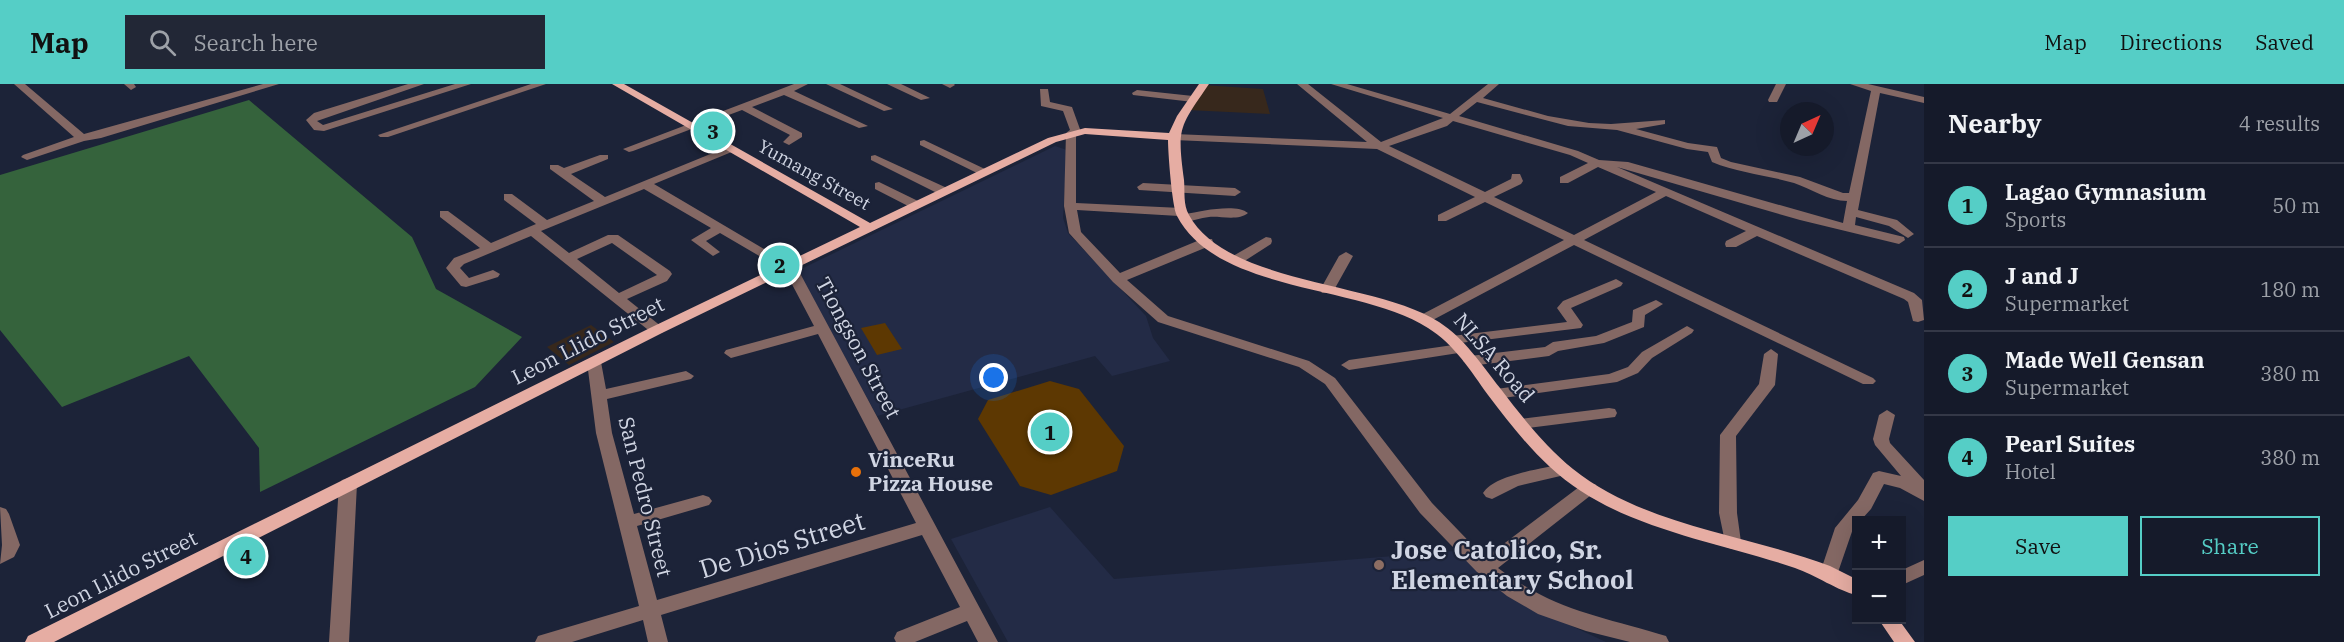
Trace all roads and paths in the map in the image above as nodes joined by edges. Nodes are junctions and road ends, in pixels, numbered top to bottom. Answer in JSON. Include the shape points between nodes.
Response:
{"nodes":[{"id":1,"x":19,"y":84,"type":"edge"},
{"id":2,"x":274,"y":84,"type":"edge"},
{"id":3,"x":419,"y":84,"type":"edge"},
{"id":4,"x":466,"y":84,"type":"edge"},
{"id":5,"x":540,"y":84,"type":"edge"},
{"id":6,"x":617,"y":84,"type":"edge"},
{"id":7,"x":803,"y":84,"type":"edge"},
{"id":8,"x":831,"y":84,"type":"edge"},
{"id":9,"x":892,"y":84,"type":"edge"},
{"id":10,"x":1204,"y":84,"type":"edge"},
{"id":11,"x":1302,"y":84,"type":"edge"},
{"id":12,"x":1336,"y":84,"type":"edge"},
{"id":13,"x":1494,"y":84,"type":"edge"},
{"id":14,"x":1781,"y":84,"type":"edge"},
{"id":15,"x":1855,"y":84,"type":"edge"},
{"id":16,"x":406,"y":88,"type":"junction"},
{"id":17,"x":1876,"y":89,"type":"junction"},
{"id":18,"x":785,"y":91,"type":"junction"},
{"id":19,"x":1044,"y":91,"type":"dead end"},
{"id":20,"x":1137,"y":93,"type":"dead end"},
{"id":21,"x":422,"y":98,"type":"junction"},
{"id":22,"x":925,"y":98,"type":"dead end"},
{"id":23,"x":1193,"y":99,"type":"junction"},
{"id":24,"x":1477,"y":99,"type":"junction"},
{"id":25,"x":1773,"y":100,"type":"dead end"},
{"id":26,"x":1924,"y":100,"type":"edge"},
{"id":27,"x":742,"y":106,"type":"junction"},
{"id":28,"x":888,"y":109,"type":"dead end"},
{"id":29,"x":1451,"y":118,"type":"junction"},
{"id":30,"x":1661,"y":122,"type":"dead end"},
{"id":31,"x":688,"y":125,"type":"junction"},
{"id":32,"x":863,"y":126,"type":"dead end"},
{"id":33,"x":1621,"y":128,"type":"junction"},
{"id":34,"x":1074,"y":132,"type":"junction"},
{"id":35,"x":384,"y":135,"type":"dead end"},
{"id":36,"x":1174,"y":137,"type":"junction"},
{"id":37,"x":82,"y":138,"type":"junction"},
{"id":38,"x":1703,"y":141,"type":"dead end"},
{"id":39,"x":789,"y":142,"type":"dead end"},
{"id":40,"x":924,"y":142,"type":"dead end"},
{"id":41,"x":1379,"y":146,"type":"junction"},
{"id":42,"x":1687,"y":146,"type":"junction"},
{"id":43,"x":629,"y":149,"type":"dead end"},
{"id":44,"x":730,"y":149,"type":"junction"},
{"id":45,"x":27,"y":157,"type":"dead end"},
{"id":46,"x":604,"y":157,"type":"dead end"},
{"id":47,"x":875,"y":158,"type":"dead end"},
{"id":48,"x":1597,"y":163,"type":"junction"},
{"id":49,"x":983,"y":171,"type":"junction"},
{"id":50,"x":1516,"y":176,"type":"dead end"},
{"id":51,"x":1564,"y":180,"type":"dead end"},
{"id":52,"x":645,"y":184,"type":"junction"},
{"id":53,"x":879,"y":186,"type":"dead end"},
{"id":54,"x":1143,"y":187,"type":"dead end"},
{"id":55,"x":1179,"y":189,"type":"junction"},
{"id":56,"x":943,"y":191,"type":"junction"},
{"id":57,"x":1235,"y":192,"type":"dead end"},
{"id":58,"x":1665,"y":192,"type":"junction"},
{"id":59,"x":1485,"y":196,"type":"junction"},
{"id":60,"x":508,"y":197,"type":"dead end"},
{"id":61,"x":1854,"y":197,"type":"junction"},
{"id":62,"x":603,"y":201,"type":"junction"},
{"id":63,"x":914,"y":204,"type":"junction"},
{"id":64,"x":1070,"y":207,"type":"junction"},
{"id":65,"x":1851,"y":212,"type":"junction"},
{"id":66,"x":1242,"y":213,"type":"dead end"},
{"id":67,"x":444,"y":214,"type":"dead end"},
{"id":68,"x":1183,"y":215,"type":"junction"},
{"id":69,"x":1442,"y":218,"type":"dead end"},
{"id":70,"x":869,"y":227,"type":"junction"},
{"id":71,"x":539,"y":228,"type":"junction"},
{"id":72,"x":720,"y":228,"type":"junction"},
{"id":73,"x":1848,"y":228,"type":"junction"},
{"id":74,"x":1756,"y":231,"type":"junction"},
{"id":75,"x":1575,"y":238,"type":"junction"},
{"id":76,"x":1266,"y":241,"type":"dead end"},
{"id":77,"x":1207,"y":242,"type":"junction"},
{"id":78,"x":1731,"y":244,"type":"dead end"},
{"id":79,"x":490,"y":249,"type":"junction"},
{"id":80,"x":713,"y":252,"type":"dead end"},
{"id":81,"x":1346,"y":256,"type":"dead end"},
{"id":82,"x":569,"y":258,"type":"junction"},
{"id":83,"x":1238,"y":260,"type":"junction"},
{"id":84,"x":787,"y":266,"type":"junction"},
{"id":85,"x":493,"y":274,"type":"dead end"},
{"id":86,"x":1118,"y":279,"type":"junction"},
{"id":87,"x":1616,"y":283,"type":"dead end"},
{"id":88,"x":1327,"y":290,"type":"junction"},
{"id":89,"x":617,"y":299,"type":"junction"},
{"id":90,"x":1656,"y":304,"type":"dead end"},
{"id":91,"x":1918,"y":318,"type":"dead end"},
{"id":92,"x":1424,"y":319,"type":"junction"},
{"id":93,"x":822,"y":328,"type":"junction"},
{"id":94,"x":657,"y":330,"type":"junction"},
{"id":95,"x":1687,"y":330,"type":"dead end"},
{"id":96,"x":1456,"y":344,"type":"junction"},
{"id":97,"x":731,"y":353,"type":"dead end"},
{"id":98,"x":1771,"y":354,"type":"dead end"},
{"id":99,"x":1470,"y":361,"type":"junction"},
{"id":100,"x":594,"y":362,"type":"junction"},
{"id":101,"x":1349,"y":365,"type":"dead end"},
{"id":102,"x":686,"y":376,"type":"dead end"},
{"id":103,"x":1868,"y":381,"type":"dead end"},
{"id":104,"x":1496,"y":394,"type":"junction"},
{"id":105,"x":598,"y":396,"type":"junction"},
{"id":106,"x":1609,"y":413,"type":"dead end"},
{"id":107,"x":1887,"y":415,"type":"dead end"},
{"id":108,"x":1520,"y":424,"type":"junction"},
{"id":109,"x":1563,"y":470,"type":"junction"},
{"id":110,"x":348,"y":484,"type":"junction"},
{"id":111,"x":1589,"y":488,"type":"junction"},
{"id":112,"x":1924,"y":491,"type":"edge"},
{"id":113,"x":1492,"y":492,"type":"dead end"},
{"id":114,"x":1924,"y":495,"type":"edge"},
{"id":115,"x":703,"y":501,"type":"dead end"},
{"id":116,"x":0,"y":514,"type":"edge"},
{"id":117,"x":628,"y":522,"type":"junction"},
{"id":118,"x":927,"y":527,"type":"junction"},
{"id":119,"x":1732,"y":542,"type":"junction"},
{"id":120,"x":0,"y":557,"type":"edge"},
{"id":121,"x":1924,"y":567,"type":"edge"},
{"id":122,"x":1485,"y":568,"type":"junction"},
{"id":123,"x":1829,"y":573,"type":"junction"},
{"id":124,"x":1906,"y":576,"type":"edge"},
{"id":125,"x":1852,"y":585,"type":"edge"},
{"id":126,"x":651,"y":611,"type":"junction"},
{"id":127,"x":971,"y":611,"type":"junction"},
{"id":128,"x":1891,"y":624,"type":"edge"},
{"id":129,"x":904,"y":638,"type":"dead end"},
{"id":130,"x":35,"y":642,"type":"edge"},
{"id":131,"x":339,"y":642,"type":"edge"},
{"id":132,"x":545,"y":642,"type":"edge"},
{"id":133,"x":658,"y":642,"type":"edge"},
{"id":134,"x":988,"y":642,"type":"edge"},
{"id":135,"x":1659,"y":642,"type":"edge"},
{"id":136,"x":1905,"y":642,"type":"edge"}],
"edges":[{"from":1,"to":37,"type":"street"},
{"from":2,"to":37,"type":"street"},
{"from":3,"to":16,"type":"street"},
{"from":4,"to":21,"type":"street"},
{"from":5,"to":35,"type":"street"},
{"from":6,"to":31,"type":"main road","name":"Yumang Street"},
{"from":7,"to":18,"type":"street"},
{"from":8,"to":28,"type":"street"},
{"from":9,"to":22,"type":"street"},
{"from":10,"to":23,"type":"main road"},
{"from":11,"to":41,"type":"street"},
{"from":12,"to":29,"type":"street"},
{"from":13,"to":24,"type":"street"},
{"from":14,"to":25,"type":"street"},
{"from":15,"to":17,"type":"street"},
{"from":16,"to":21,"type":"street"},
{"from":16,"to":21,"type":"street","via":[[311,120],[318,128],[324,128]]},
{"from":17,"to":26,"type":"street"},
{"from":17,"to":61,"type":"street"},
{"from":18,"to":27,"type":"street"},
{"from":18,"to":32,"type":"street"},
{"from":19,"to":34,"type":"street","via":[[1045,104],[1068,109]]},
{"from":20,"to":23,"type":"street"},
{"from":23,"to":36,"type":"main road"},
{"from":24,"to":29,"type":"street"},
{"from":24,"to":33,"type":"street","via":[[1572,126]]},
{"from":27,"to":31,"type":"street"},
{"from":27,"to":39,"type":"street","via":[[798,135]]},
{"from":29,"to":41,"type":"street","via":[[1434,128]]},
{"from":29,"to":48,"type":"street","via":[[1561,148]]},
{"from":30,"to":33,"type":"street"},
{"from":31,"to":43,"type":"street"},
{"from":31,"to":44,"type":"main road","name":"Yumang Street"},
{"from":33,"to":42,"type":"street"},
{"from":34,"to":36,"type":"main road","name":"Leon Llido Street"},
{"from":34,"to":49,"type":"main road","name":"Leon Llido Street"},
{"from":34,"to":64,"type":"street"},
{"from":36,"to":41,"type":"street"},
{"from":36,"to":55,"type":"main road"},
{"from":37,"to":45,"type":"street"},
{"from":38,"to":42,"type":"street"},
{"from":40,"to":49,"type":"street"},
{"from":41,"to":59,"type":"street"},
{"from":42,"to":61,"type":"street","via":[[1713,149],[1716,160],[1728,165]]},
{"from":44,"to":52,"type":"street"},
{"from":44,"to":70,"type":"main road","name":"Yumang Street"},
{"from":46,"to":62,"type":"street","via":[[558,170]]},
{"from":47,"to":56,"type":"street"},
{"from":48,"to":51,"type":"street"},
{"from":48,"to":58,"type":"street"},
{"from":48,"to":73,"type":"street","via":[[1639,168]]},
{"from":49,"to":56,"type":"main road","name":"Leon Llido Street"},
{"from":50,"to":59,"type":"street","via":[[1517,181]]},
{"from":52,"to":62,"type":"street"},
{"from":52,"to":72,"type":"street"},
{"from":53,"to":63,"type":"street"},
{"from":54,"to":55,"type":"street"},
{"from":55,"to":57,"type":"street"},
{"from":55,"to":68,"type":"main road"},
{"from":56,"to":63,"type":"main road","name":"Leon Llido Street"},
{"from":58,"to":74,"type":"street"},
{"from":58,"to":75,"type":"street"},
{"from":59,"to":69,"type":"street"},
{"from":59,"to":75,"type":"street"},
{"from":60,"to":71,"type":"street"},
{"from":61,"to":65,"type":"street"},
{"from":62,"to":71,"type":"street"},
{"from":63,"to":70,"type":"main road","name":"Leon Llido Street"},
{"from":64,"to":68,"type":"street"},
{"from":64,"to":86,"type":"street","via":[[1076,235]]},
{"from":65,"to":73,"type":"street"},
{"from":65,"to":73,"type":"street","via":[[1893,223],[1904,237]]},
{"from":66,"to":68,"type":"street"},
{"from":67,"to":79,"type":"street"},
{"from":68,"to":77,"type":"main road","name":"NLSA Road"},
{"from":70,"to":84,"type":"main road","name":"Leon Llido Street"},
{"from":71,"to":79,"type":"street"},
{"from":71,"to":82,"type":"street"},
{"from":72,"to":80,"type":"street","via":[[697,240]]},
{"from":72,"to":84,"type":"street"},
{"from":74,"to":78,"type":"street"},
{"from":74,"to":91,"type":"street","via":[[1909,296],[1915,300]]},
{"from":75,"to":92,"type":"street"},
{"from":75,"to":103,"type":"street"},
{"from":76,"to":83,"type":"street"},
{"from":77,"to":83,"type":"main road","name":"NLSA Road"},
{"from":77,"to":86,"type":"street"},
{"from":79,"to":85,"type":"street","via":[[459,261],[453,268],[466,283]]},
{"from":81,"to":88,"type":"street"},
{"from":82,"to":89,"type":"street"},
{"from":82,"to":89,"type":"street","via":[[613,238],[665,274]]},
{"from":83,"to":88,"type":"main road","name":"NLSA Road"},
{"from":84,"to":93,"type":"street","name":"Tiongson Street"},
{"from":84,"to":94,"type":"main road","name":"Leon Llido Street"},
{"from":86,"to":122,"type":"street","via":[[1163,320],[1320,372],[1403,480]]},
{"from":87,"to":96,"type":"street","via":[[1564,308],[1576,325],[1487,334]]},
{"from":88,"to":92,"type":"main road","name":"NLSA Road"},
{"from":89,"to":94,"type":"street"},
{"from":90,"to":99,"type":"street","via":[[1638,313],[1639,324],[1599,340]]},
{"from":92,"to":96,"type":"main road","name":"NLSA Road"},
{"from":93,"to":97,"type":"street"},
{"from":93,"to":118,"type":"street","name":"Tiongson Street"},
{"from":94,"to":100,"type":"main road","name":"Leon Llido Street"},
{"from":95,"to":104,"type":"street","via":[[1647,355],[1633,370],[1612,379]]},
{"from":96,"to":99,"type":"main road","name":"NLSA Road"},
{"from":96,"to":101,"type":"street"},
{"from":98,"to":119,"type":"street","via":[[1767,385],[1728,435]]},
{"from":99,"to":104,"type":"main road","name":"NLSA Road"},
{"from":100,"to":105,"type":"street","name":"San Pedro Street"},
{"from":100,"to":110,"type":"main road","name":"Leon Llido Street"},
{"from":102,"to":105,"type":"street"},
{"from":104,"to":108,"type":"main road","name":"NLSA Road"},
{"from":105,"to":117,"type":"street","name":"San Pedro Street"},
{"from":106,"to":108,"type":"street"},
{"from":107,"to":112,"type":"street","via":[[1883,445]]},
{"from":108,"to":109,"type":"main road","name":"NLSA Road"},
{"from":109,"to":111,"type":"main road","name":"NLSA Road"},
{"from":109,"to":113,"type":"street","via":[[1513,481]]},
{"from":110,"to":130,"type":"main road","name":"Leon Llido Street"},
{"from":110,"to":131,"type":"street"},
{"from":111,"to":119,"type":"main road","name":"NLSA Road","via":[[1638,510]]},
{"from":111,"to":122,"type":"street"},
{"from":114,"to":123,"type":"street","via":[[1905,483],[1879,477],[1865,504],[1844,528]]},
{"from":115,"to":117,"type":"street"},
{"from":116,"to":120,"type":"street","via":[[11,545]]},
{"from":117,"to":126,"type":"street","name":"San Pedro Street"},
{"from":118,"to":126,"type":"street","name":"De Dios Street"},
{"from":118,"to":127,"type":"street","name":"Tiongson Street"},
{"from":119,"to":123,"type":"main road","name":"NLSA Road"},
{"from":121,"to":124,"type":"street"},
{"from":122,"to":135,"type":"street","via":[[1542,607]]},
{"from":123,"to":125,"type":"main road","name":"NLSA Road"},
{"from":126,"to":132,"type":"street","name":"De Dios Street"},
{"from":126,"to":133,"type":"street","name":"San Pedro Street"},
{"from":127,"to":129,"type":"street"},
{"from":127,"to":134,"type":"street","name":"Tiongson Street"},
{"from":128,"to":136,"type":"main road"}]}
